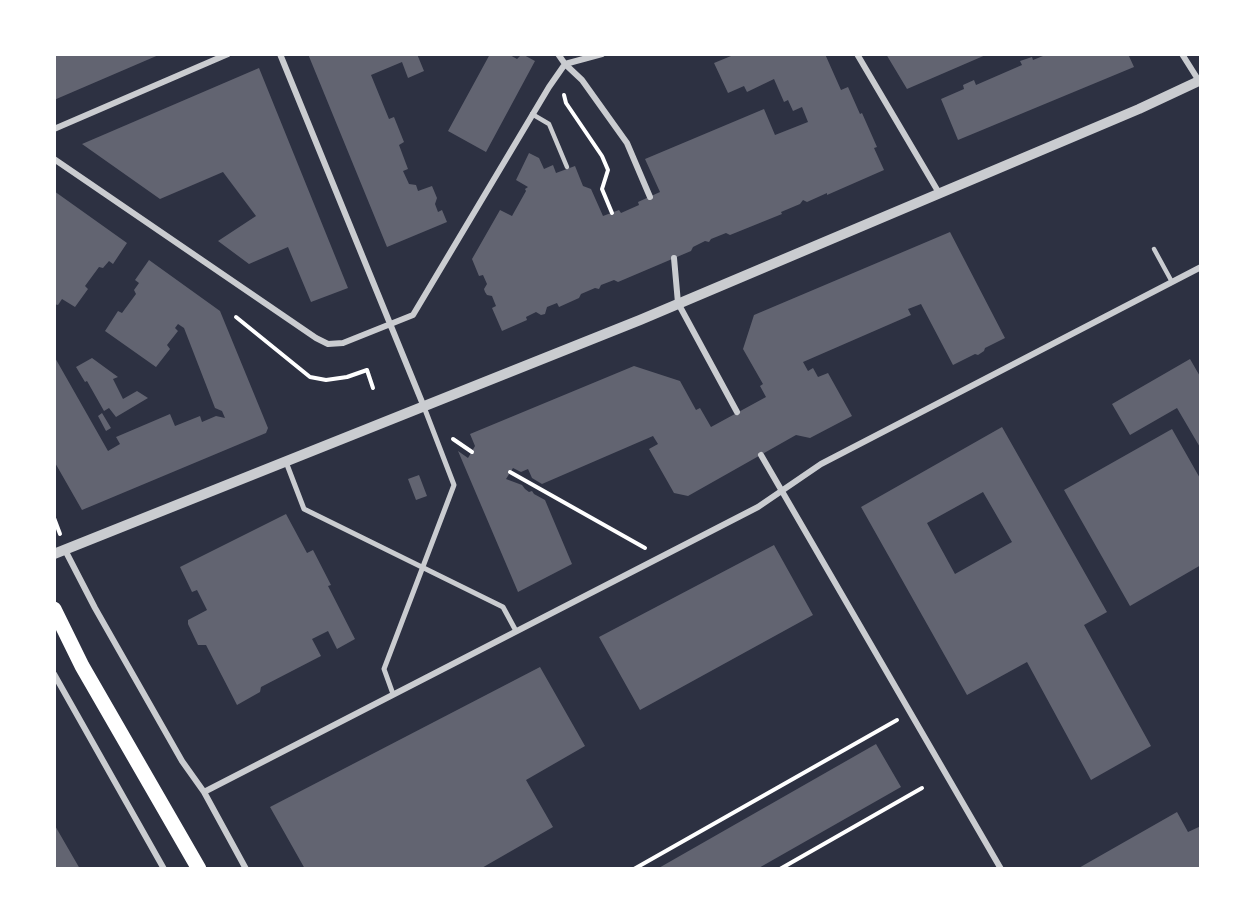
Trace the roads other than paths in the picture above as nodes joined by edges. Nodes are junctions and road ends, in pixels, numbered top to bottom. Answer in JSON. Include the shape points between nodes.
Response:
{"nodes":[{"id":1,"x":228,"y":54,"type":"edge"},
{"id":2,"x":280,"y":54,"type":"edge"},
{"id":3,"x":558,"y":54,"type":"edge"},
{"id":4,"x":602,"y":54,"type":"edge"},
{"id":5,"x":857,"y":54,"type":"edge"},
{"id":6,"x":1182,"y":54,"type":"edge"},
{"id":7,"x":565,"y":64,"type":"junction"},
{"id":8,"x":1200,"y":82,"type":"edge"},
{"id":9,"x":532,"y":114,"type":"junction"},
{"id":10,"x":54,"y":129,"type":"edge"},
{"id":11,"x":54,"y":159,"type":"edge"},
{"id":12,"x":567,"y":167,"type":"dead end"},
{"id":13,"x":939,"y":193,"type":"junction"},
{"id":14,"x":650,"y":197,"type":"dead end"},
{"id":15,"x":1154,"y":249,"type":"dead end"},
{"id":16,"x":674,"y":258,"type":"dead end"},
{"id":17,"x":1201,"y":267,"type":"edge"},
{"id":18,"x":1172,"y":282,"type":"junction"},
{"id":19,"x":678,"y":303,"type":"junction"},
{"id":20,"x":391,"y":324,"type":"junction"},
{"id":21,"x":424,"y":407,"type":"junction"},
{"id":22,"x":737,"y":412,"type":"dead end"},
{"id":23,"x":761,"y":455,"type":"dead end"},
{"id":24,"x":286,"y":462,"type":"junction"},
{"id":25,"x":781,"y":490,"type":"junction"},
{"id":26,"x":65,"y":550,"type":"junction"},
{"id":27,"x":54,"y":554,"type":"edge"},
{"id":28,"x":422,"y":567,"type":"junction"},
{"id":29,"x":54,"y":609,"type":"edge"},
{"id":30,"x":516,"y":631,"type":"junction"},
{"id":31,"x":54,"y":674,"type":"edge"},
{"id":32,"x":393,"y":694,"type":"junction"},
{"id":33,"x":204,"y":792,"type":"junction"},
{"id":34,"x":164,"y":869,"type":"edge"},
{"id":35,"x":200,"y":869,"type":"edge"},
{"id":36,"x":246,"y":869,"type":"edge"},
{"id":37,"x":1000,"y":869,"type":"edge"}],
"edges":[{"from":1,"to":10,"type":"street"},
{"from":2,"to":20,"type":"street"},
{"from":3,"to":7,"type":"street"},
{"from":4,"to":7,"type":"street"},
{"from":5,"to":13,"type":"street"},
{"from":6,"to":8,"type":"street"},
{"from":7,"to":9,"type":"street"},
{"from":7,"to":14,"type":"street","via":[[582,80],[627,143]]},
{"from":8,"to":13,"type":"street"},
{"from":9,"to":12,"type":"lane","via":[[549,124]]},
{"from":9,"to":20,"type":"street","via":[[413,315]]},
{"from":11,"to":20,"type":"street","via":[[328,345]]},
{"from":13,"to":19,"type":"street"},
{"from":15,"to":18,"type":"lane"},
{"from":16,"to":19,"type":"street"},
{"from":17,"to":18,"type":"street"},
{"from":18,"to":25,"type":"street","via":[[821,464]]},
{"from":19,"to":21,"type":"street"},
{"from":19,"to":22,"type":"street"},
{"from":20,"to":21,"type":"street"},
{"from":21,"to":24,"type":"street"},
{"from":21,"to":28,"type":"street","via":[[454,485]]},
{"from":23,"to":25,"type":"street"},
{"from":24,"to":26,"type":"street"},
{"from":24,"to":28,"type":"street","via":[[304,509]]},
{"from":25,"to":30,"type":"street","via":[[758,507]]},
{"from":25,"to":37,"type":"street"},
{"from":26,"to":27,"type":"street"},
{"from":26,"to":33,"type":"street","via":[[176,750]]},
{"from":28,"to":30,"type":"street","via":[[503,607]]},
{"from":28,"to":32,"type":"street","via":[[384,669]]},
{"from":29,"to":35,"type":"main road","via":[[82,666]]},
{"from":30,"to":32,"type":"street"},
{"from":31,"to":34,"type":"street"},
{"from":32,"to":33,"type":"street"},
{"from":33,"to":36,"type":"street"}]}
